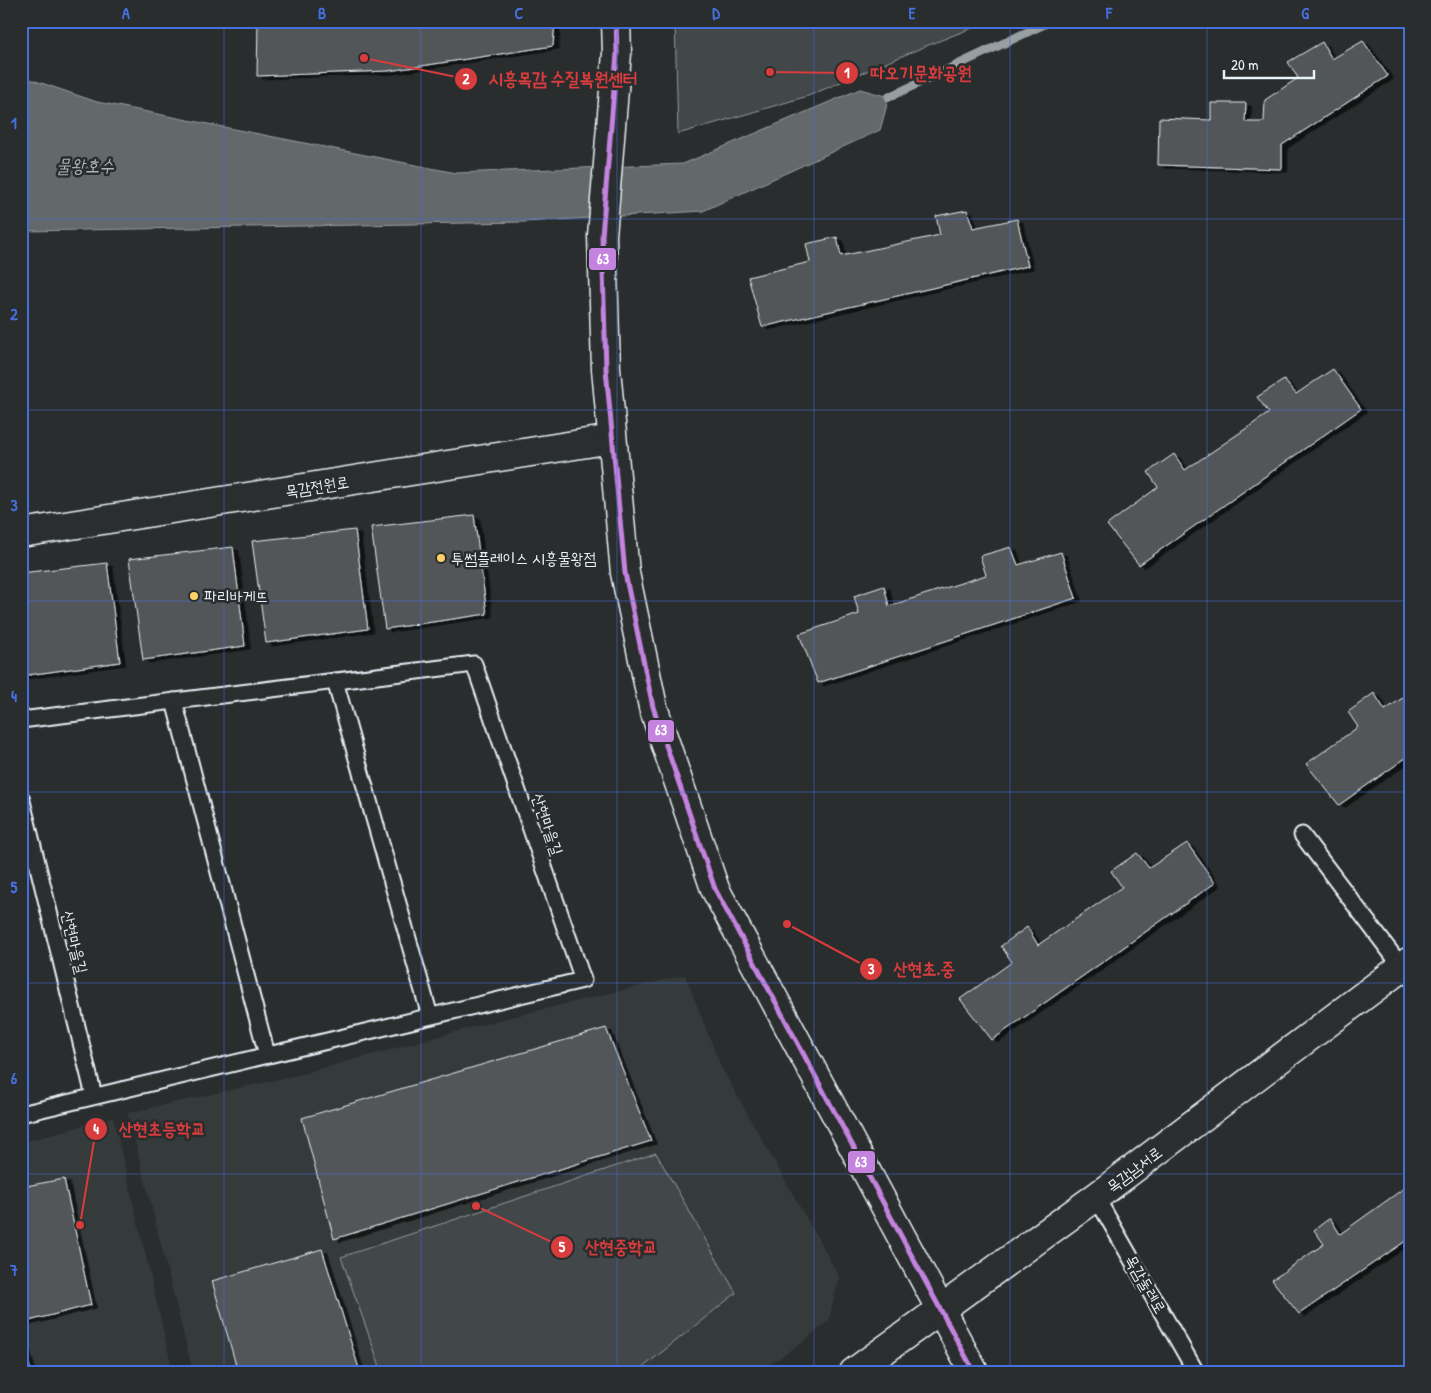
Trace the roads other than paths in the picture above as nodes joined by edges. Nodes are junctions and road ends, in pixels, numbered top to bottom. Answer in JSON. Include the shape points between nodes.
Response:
{"nodes":[{"id":1,"x":616,"y":21,"type":"edge"},
{"id":2,"x":612,"y":439,"type":"junction"},
{"id":3,"x":21,"y":533,"type":"edge"},
{"id":4,"x":335,"y":681,"type":"junction"},
{"id":5,"x":174,"y":701,"type":"junction"},
{"id":6,"x":21,"y":720,"type":"edge"},
{"id":7,"x":21,"y":797,"type":"edge"},
{"id":8,"x":1302,"y":835,"type":"dead end"},
{"id":9,"x":1407,"y":969,"type":"edge"},
{"id":10,"x":430,"y":1016,"type":"junction"},
{"id":11,"x":267,"y":1054,"type":"junction"},
{"id":12,"x":94,"y":1096,"type":"junction"},
{"id":13,"x":21,"y":1114,"type":"edge"},
{"id":14,"x":1096,"y":1197,"type":"junction"},
{"id":15,"x":939,"y":1308,"type":"junction"},
{"id":16,"x":854,"y":1372,"type":"edge"},
{"id":17,"x":974,"y":1372,"type":"edge"},
{"id":18,"x":1196,"y":1372,"type":"edge"}],
"edges":[{"from":1,"to":2,"type":"street","via":[[617,53],[602,236],[606,369]]},
{"from":2,"to":3,"type":"street","name":"목감전원로"},
{"from":2,"to":15,"type":"street","via":[[624,573],[653,707],[714,889]]},
{"from":4,"to":5,"type":"lane","name":"산현마을길"},
{"from":4,"to":10,"type":"lane"},
{"from":4,"to":10,"type":"lane","name":"산현마을길","via":[[474,664],[582,980]]},
{"from":5,"to":6,"type":"lane","name":"산현마을길"},
{"from":5,"to":11,"type":"lane"},
{"from":7,"to":12,"type":"lane","name":"산현마을길"},
{"from":8,"to":9,"type":"lane"},
{"from":9,"to":14,"type":"street","name":"목감남서로"},
{"from":10,"to":11,"type":"lane","name":"산현마을길"},
{"from":11,"to":12,"type":"lane","name":"산현마을길"},
{"from":12,"to":13,"type":"lane","name":"산현마을길"},
{"from":14,"to":15,"type":"street","name":"목감남서로"},
{"from":14,"to":18,"type":"lane","name":"목감둘레로"},
{"from":15,"to":16,"type":"street","name":"목감남서로"},
{"from":15,"to":17,"type":"street"}]}
